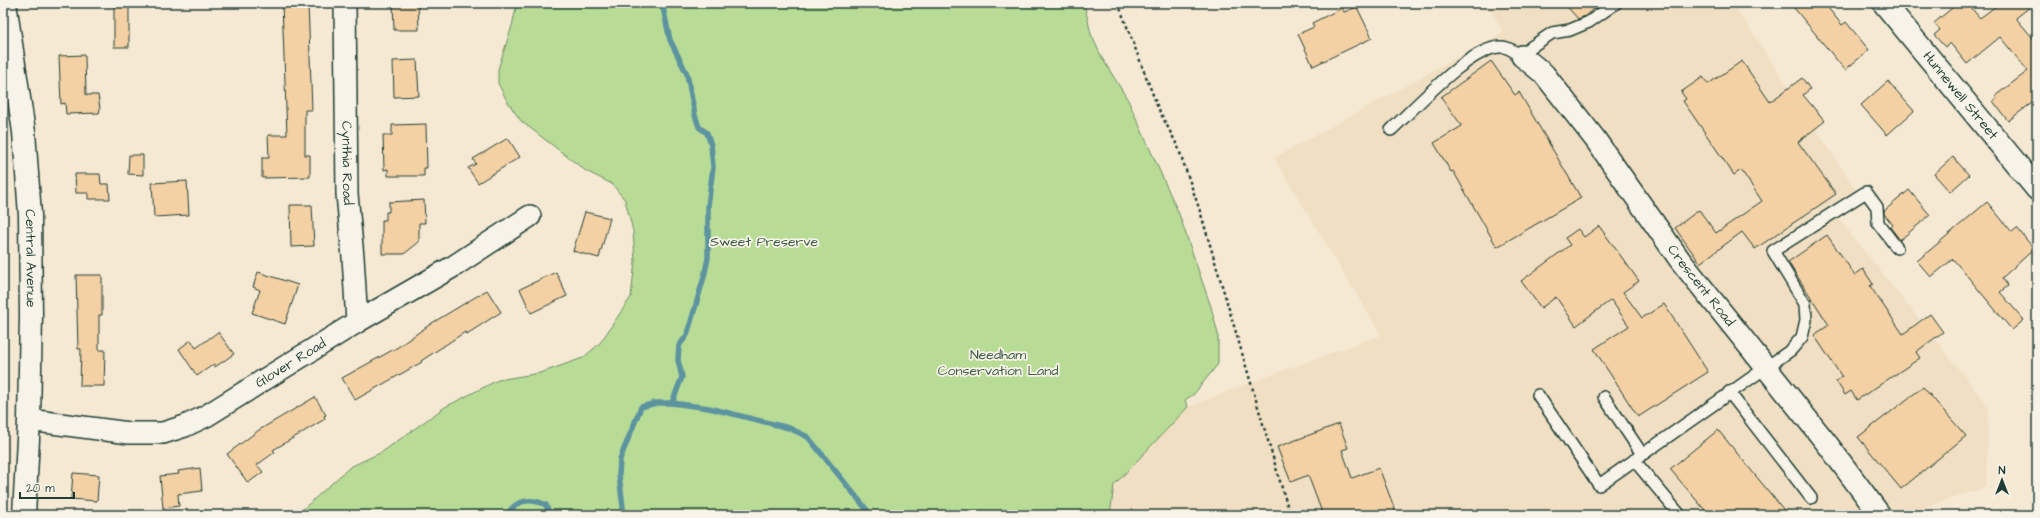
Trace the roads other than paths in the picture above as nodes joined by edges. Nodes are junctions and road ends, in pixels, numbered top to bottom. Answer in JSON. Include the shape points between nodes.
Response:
{"nodes":[{"id":1,"x":5,"y":3,"type":"edge"},
{"id":2,"x":346,"y":3,"type":"edge"},
{"id":3,"x":1616,"y":3,"type":"edge"},
{"id":4,"x":1884,"y":3,"type":"edge"},
{"id":5,"x":1522,"y":56,"type":"junction"},
{"id":6,"x":1391,"y":130,"type":"dead end"},
{"id":7,"x":2037,"y":189,"type":"edge"},
{"id":8,"x":530,"y":216,"type":"dead end"},
{"id":9,"x":1897,"y":248,"type":"dead end"},
{"id":10,"x":357,"y":322,"type":"junction"},
{"id":11,"x":1766,"y":366,"type":"junction"},
{"id":12,"x":1730,"y":392,"type":"junction"},
{"id":13,"x":1538,"y":395,"type":"dead end"},
{"id":14,"x":1604,"y":397,"type":"dead end"},
{"id":15,"x":29,"y":420,"type":"junction"},
{"id":16,"x":1638,"y":457,"type":"junction"},
{"id":17,"x":1811,"y":498,"type":"dead end"},
{"id":18,"x":24,"y":515,"type":"edge"},
{"id":19,"x":1680,"y":515,"type":"edge"},
{"id":20,"x":1880,"y":515,"type":"edge"}],
"edges":[{"from":1,"to":15,"type":"main road","name":"Central Avenue","via":[[24,132],[29,190]]},
{"from":2,"to":10,"type":"street","name":"Cynthia Road","via":[[347,194],[354,257]]},
{"from":3,"to":5,"type":"lane","via":[[1589,22],[1552,34]]},
{"from":4,"to":7,"type":"main road","name":"Hunnewell Street"},
{"from":5,"to":6,"type":"lane","via":[[1504,47],[1490,49],[1476,56],[1448,75]]},
{"from":5,"to":11,"type":"street","name":"Crescent Road","via":[[1544,74],[1595,139],[1680,260]]},
{"from":8,"to":10,"type":"street","name":"Glover Road","via":[[454,266]]},
{"from":9,"to":11,"type":"lane","via":[[1878,223],[1877,207],[1866,192],[1773,251],[1805,304],[1806,320],[1802,337]]},
{"from":10,"to":15,"type":"street","name":"Glover Road","via":[[206,416],[185,426],[163,432],[129,432]]},
{"from":11,"to":12,"type":"lane"},
{"from":11,"to":20,"type":"street","name":"Crescent Road"},
{"from":12,"to":16,"type":"lane"},
{"from":12,"to":17,"type":"lane"},
{"from":13,"to":16,"type":"lane","via":[[1599,485]]},
{"from":14,"to":16,"type":"lane"},
{"from":15,"to":18,"type":"main road","name":"Central Avenue"},
{"from":16,"to":19,"type":"lane"}]}
